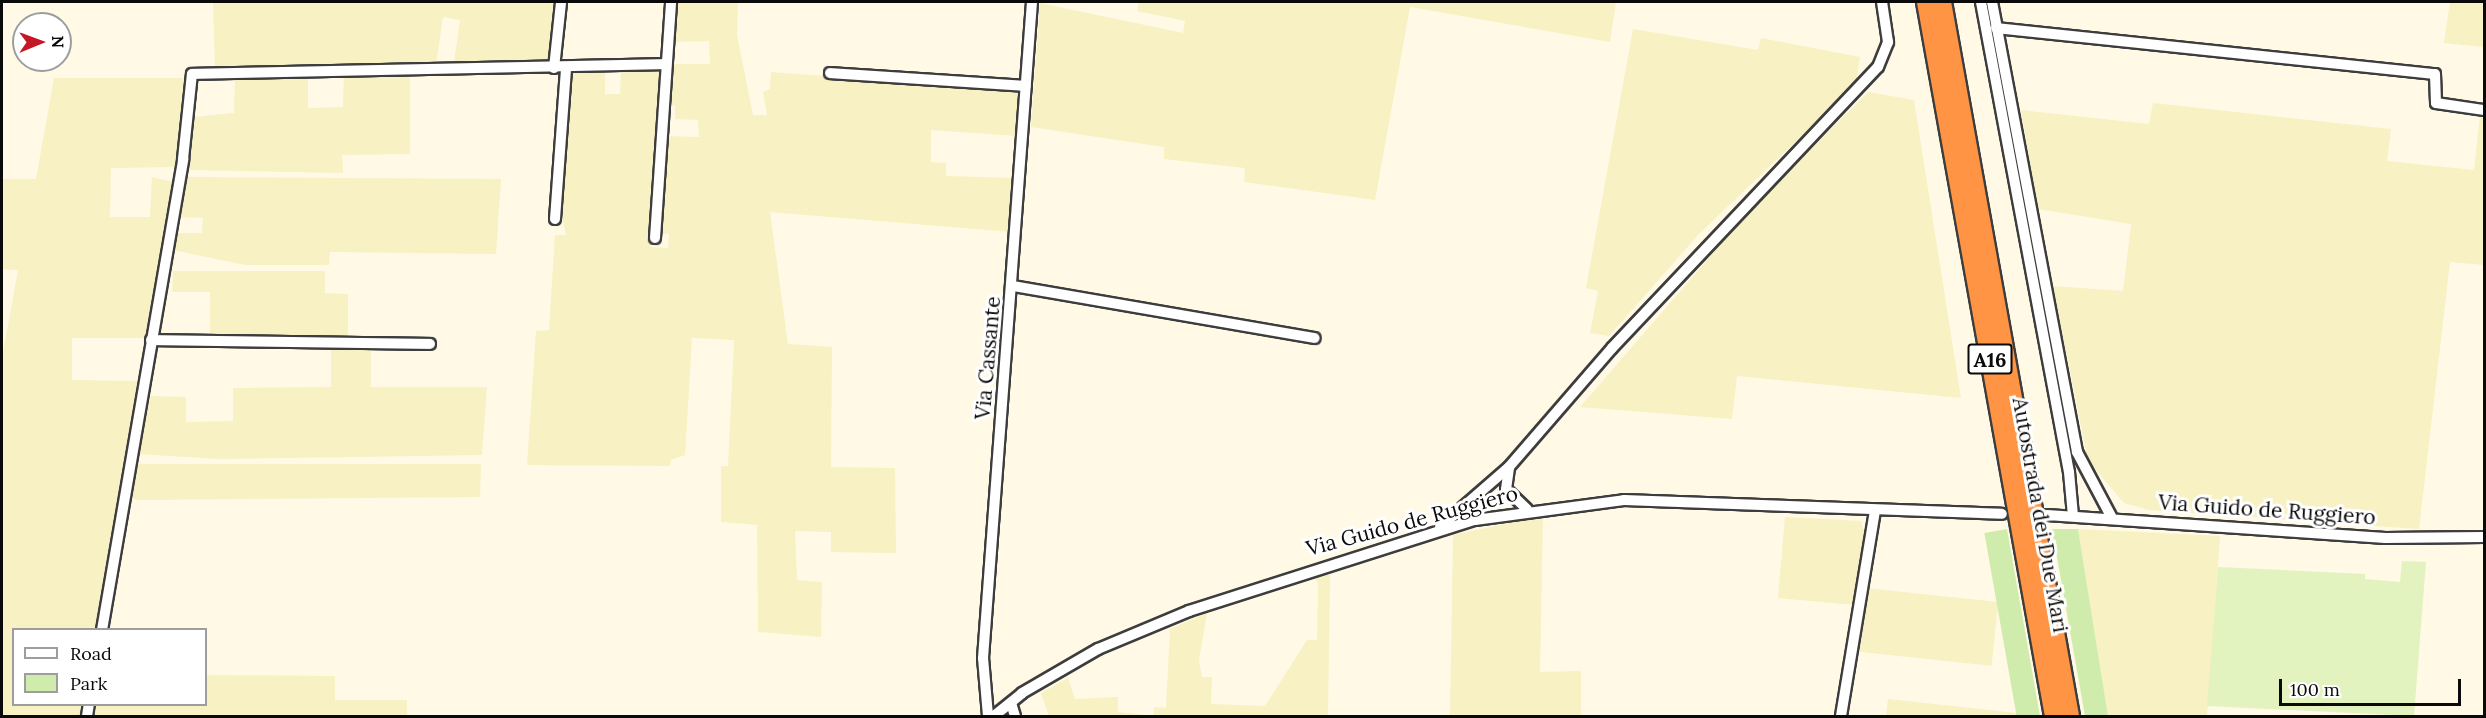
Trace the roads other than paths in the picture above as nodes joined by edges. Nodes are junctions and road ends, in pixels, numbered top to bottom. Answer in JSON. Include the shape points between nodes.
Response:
{"nodes":[{"id":1,"x":561,"y":2,"type":"edge"},
{"id":2,"x":671,"y":2,"type":"edge"},
{"id":3,"x":1032,"y":2,"type":"edge"},
{"id":4,"x":1882,"y":2,"type":"edge"},
{"id":5,"x":1926,"y":2,"type":"edge"},
{"id":6,"x":1942,"y":2,"type":"edge"},
{"id":7,"x":1981,"y":2,"type":"edge"},
{"id":8,"x":1992,"y":2,"type":"edge"},
{"id":9,"x":1995,"y":28,"type":"junction"},
{"id":10,"x":665,"y":64,"type":"junction"},
{"id":11,"x":554,"y":68,"type":"junction"},
{"id":12,"x":567,"y":68,"type":"junction"},
{"id":13,"x":830,"y":73,"type":"dead end"},
{"id":14,"x":1026,"y":86,"type":"junction"},
{"id":15,"x":2484,"y":110,"type":"edge"},
{"id":16,"x":555,"y":219,"type":"dead end"},
{"id":17,"x":655,"y":238,"type":"dead end"},
{"id":18,"x":1013,"y":286,"type":"junction"},
{"id":19,"x":1315,"y":338,"type":"dead end"},
{"id":20,"x":151,"y":340,"type":"junction"},
{"id":21,"x":430,"y":344,"type":"dead end"},
{"id":22,"x":1509,"y":467,"type":"junction"},
{"id":23,"x":1527,"y":509,"type":"junction"},
{"id":24,"x":1875,"y":511,"type":"junction"},
{"id":25,"x":2002,"y":514,"type":"dead end"},
{"id":26,"x":2047,"y":516,"type":"dead end"},
{"id":27,"x":2073,"y":516,"type":"junction"},
{"id":28,"x":2112,"y":518,"type":"junction"},
{"id":29,"x":1435,"y":531,"type":"junction"},
{"id":30,"x":2484,"y":537,"type":"edge"},
{"id":31,"x":102,"y":628,"type":"edge"},
{"id":32,"x":1011,"y":703,"type":"junction"},
{"id":33,"x":988,"y":717,"type":"edge"},
{"id":34,"x":994,"y":717,"type":"edge"},
{"id":35,"x":1015,"y":717,"type":"edge"},
{"id":36,"x":1841,"y":717,"type":"edge"},
{"id":37,"x":2054,"y":717,"type":"edge"},
{"id":38,"x":2070,"y":717,"type":"edge"}],
"edges":[{"from":1,"to":11,"type":"street"},
{"from":2,"to":10,"type":"street"},
{"from":3,"to":14,"type":"street","name":"Via Cassante"},
{"from":4,"to":22,"type":"street","via":[[1888,42],[1878,68],[1612,348]]},
{"from":5,"to":37,"type":"highway","name":"Autostrada dei Due Mari","number":"A16"},
{"from":6,"to":38,"type":"highway","name":"Autostrada dei Due Mari","number":"A16"},
{"from":7,"to":27,"type":"street","via":[[2067,461]]},
{"from":8,"to":9,"type":"street"},
{"from":9,"to":15,"type":"street","via":[[2435,74],[2436,103]]},
{"from":9,"to":28,"type":"street","via":[[2077,452]]},
{"from":10,"to":12,"type":"street"},
{"from":10,"to":17,"type":"street"},
{"from":11,"to":12,"type":"street"},
{"from":11,"to":20,"type":"street","via":[[192,74],[183,159]]},
{"from":12,"to":16,"type":"street"},
{"from":13,"to":14,"type":"street"},
{"from":14,"to":18,"type":"street","name":"Via Cassante"},
{"from":18,"to":19,"type":"street"},
{"from":18,"to":33,"type":"street","name":"Via Cassante","via":[[983,658]]},
{"from":20,"to":21,"type":"street"},
{"from":20,"to":31,"type":"street"},
{"from":22,"to":23,"type":"street","via":[[1506,489]]},
{"from":22,"to":29,"type":"street"},
{"from":23,"to":24,"type":"street","name":"Via Guido de Ruggiero","via":[[1624,500]]},
{"from":23,"to":29,"type":"street","name":"Via Guido de Ruggiero"},
{"from":24,"to":25,"type":"street","name":"Via Guido de Ruggiero"},
{"from":24,"to":36,"type":"street"},
{"from":26,"to":27,"type":"street","name":"Via Guido de Ruggiero"},
{"from":27,"to":28,"type":"street","name":"Via Guido de Ruggiero"},
{"from":28,"to":30,"type":"street","name":"Via Guido de Ruggiero","via":[[2385,538]]},
{"from":29,"to":32,"type":"street","name":"Via Guido de Ruggiero","via":[[1189,611],[1098,649]]},
{"from":32,"to":34,"type":"street","name":"Via Guido de Ruggiero"},
{"from":32,"to":35,"type":"street"}]}
